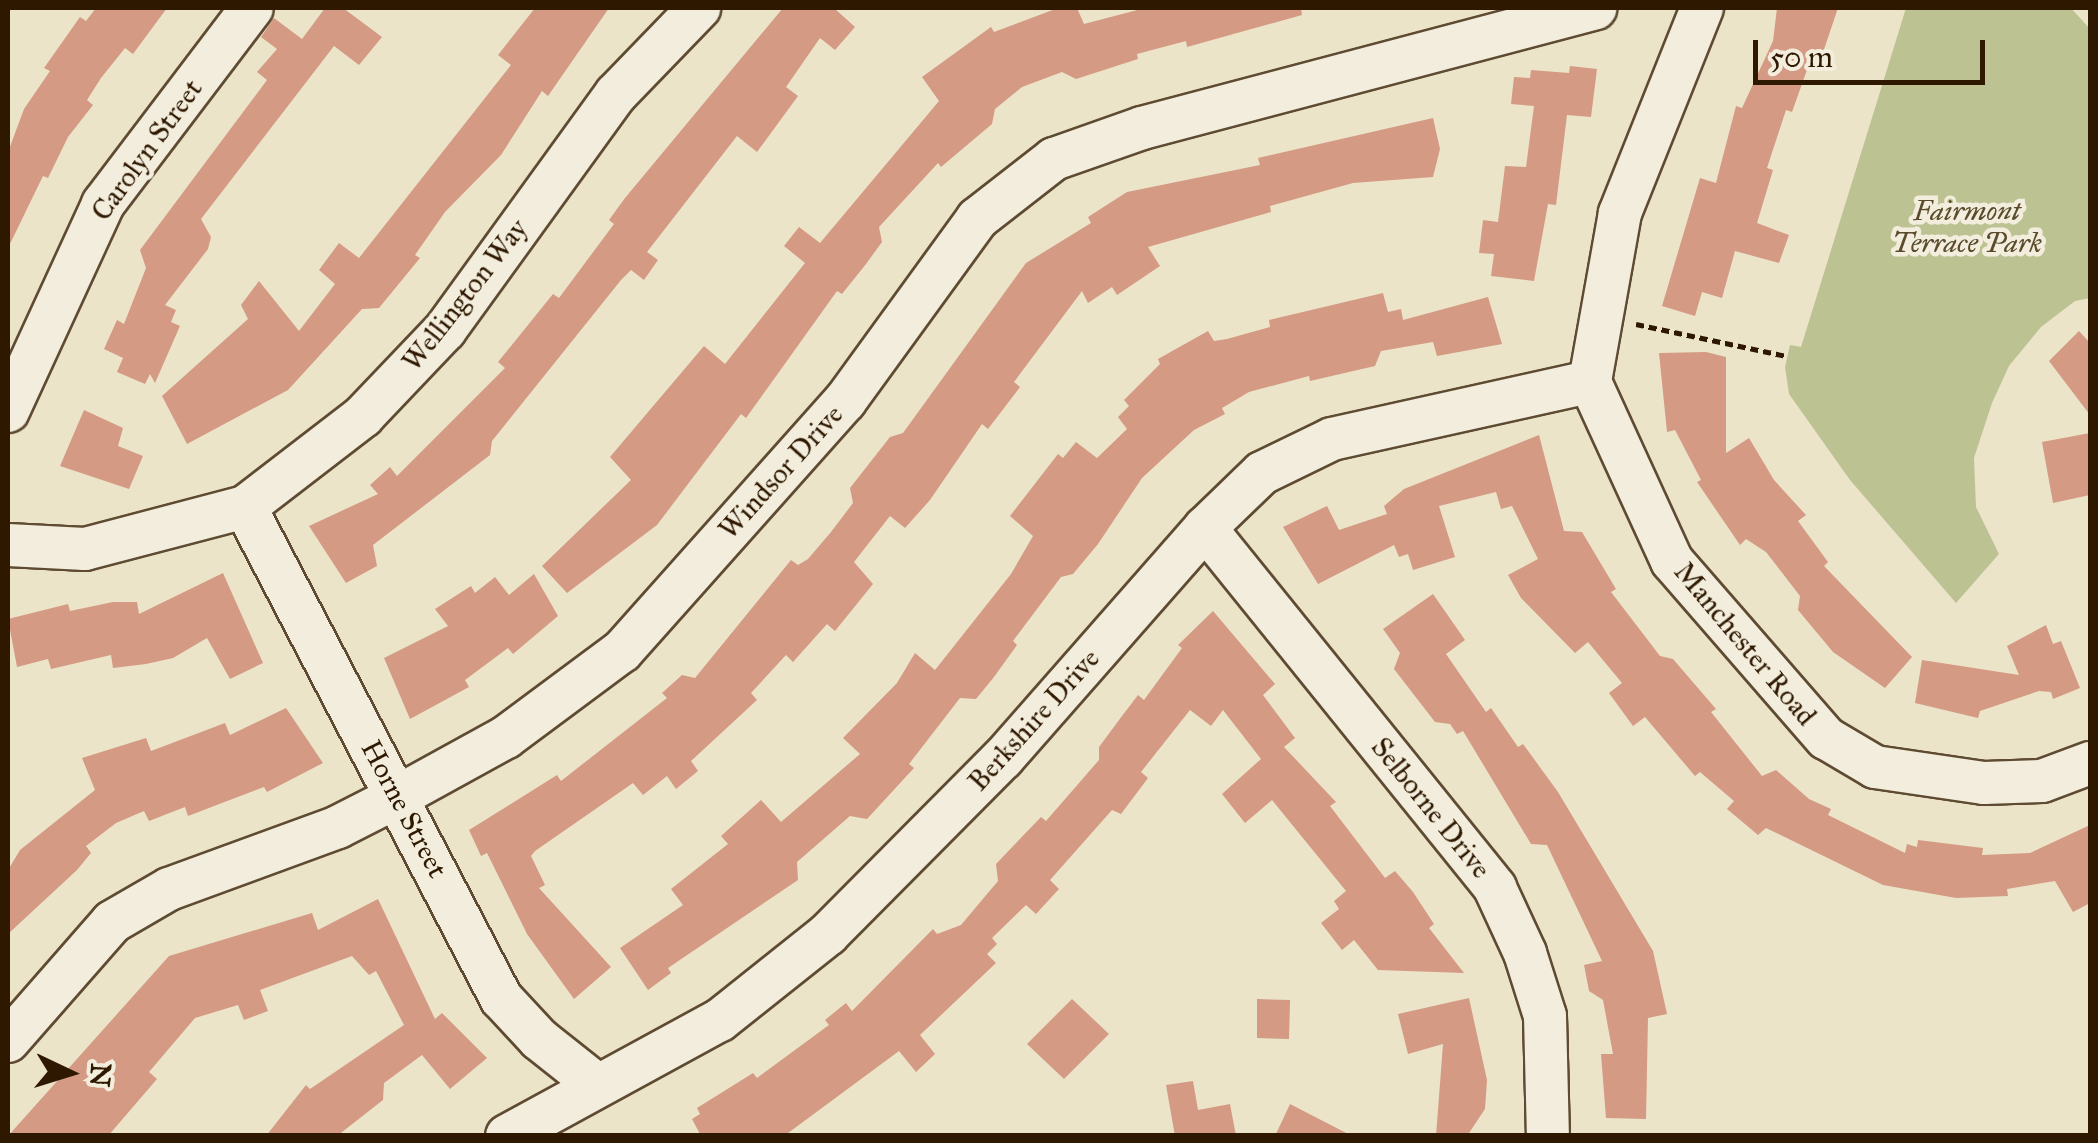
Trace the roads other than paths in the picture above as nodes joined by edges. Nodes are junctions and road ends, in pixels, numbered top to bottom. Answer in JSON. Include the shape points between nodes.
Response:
{"nodes":[{"id":1,"x":252,"y":8,"type":"edge"},
{"id":2,"x":699,"y":8,"type":"edge"},
{"id":3,"x":1595,"y":8,"type":"edge"},
{"id":4,"x":1702,"y":8,"type":"edge"},
{"id":5,"x":1590,"y":382,"type":"junction"},
{"id":6,"x":8,"y":412,"type":"edge"},
{"id":7,"x":245,"y":507,"type":"junction"},
{"id":8,"x":1205,"y":528,"type":"junction"},
{"id":9,"x":8,"y":544,"type":"edge"},
{"id":10,"x":2090,"y":763,"type":"edge"},
{"id":11,"x":397,"y":797,"type":"junction"},
{"id":12,"x":8,"y":1041,"type":"edge"},
{"id":13,"x":598,"y":1085,"type":"junction"},
{"id":14,"x":507,"y":1136,"type":"edge"},
{"id":15,"x":1548,"y":1136,"type":"edge"}],
"edges":[{"from":1,"to":6,"type":"street","name":"Carolyn Street","via":[[103,204]]},
{"from":2,"to":7,"type":"street","name":"Wellington Way","via":[[616,94],[445,330],[364,416]]},
{"from":3,"to":11,"type":"street","name":"Windsor Drive","via":[[1142,128],[1054,159],[977,219],[845,401],[622,650],[506,737]]},
{"from":4,"to":5,"type":"street","via":[[1620,213]]},
{"from":5,"to":8,"type":"street","name":"Berkshire Drive","via":[[1332,439],[1262,474]]},
{"from":5,"to":10,"type":"street","name":"Manchester Road","via":[[1672,560],[1826,738],[1874,767],[1984,783],[2042,781]]},
{"from":7,"to":9,"type":"street","name":"Wellington Way","via":[[85,549]]},
{"from":7,"to":11,"type":"street","name":"Horne Street"},
{"from":8,"to":13,"type":"street","name":"Berkshire Drive","via":[[1003,758],[828,934],[720,1020]]},
{"from":8,"to":15,"type":"street","name":"Selborne Drive","via":[[1494,888],[1525,952],[1545,1016]]},
{"from":11,"to":12,"type":"street","name":"Windsor Drive","via":[[338,828],[169,888],[112,922]]},
{"from":11,"to":13,"type":"street","name":"Horne Street","via":[[502,998],[539,1039]]},
{"from":13,"to":14,"type":"street","name":"Berkshire Drive"}]}
